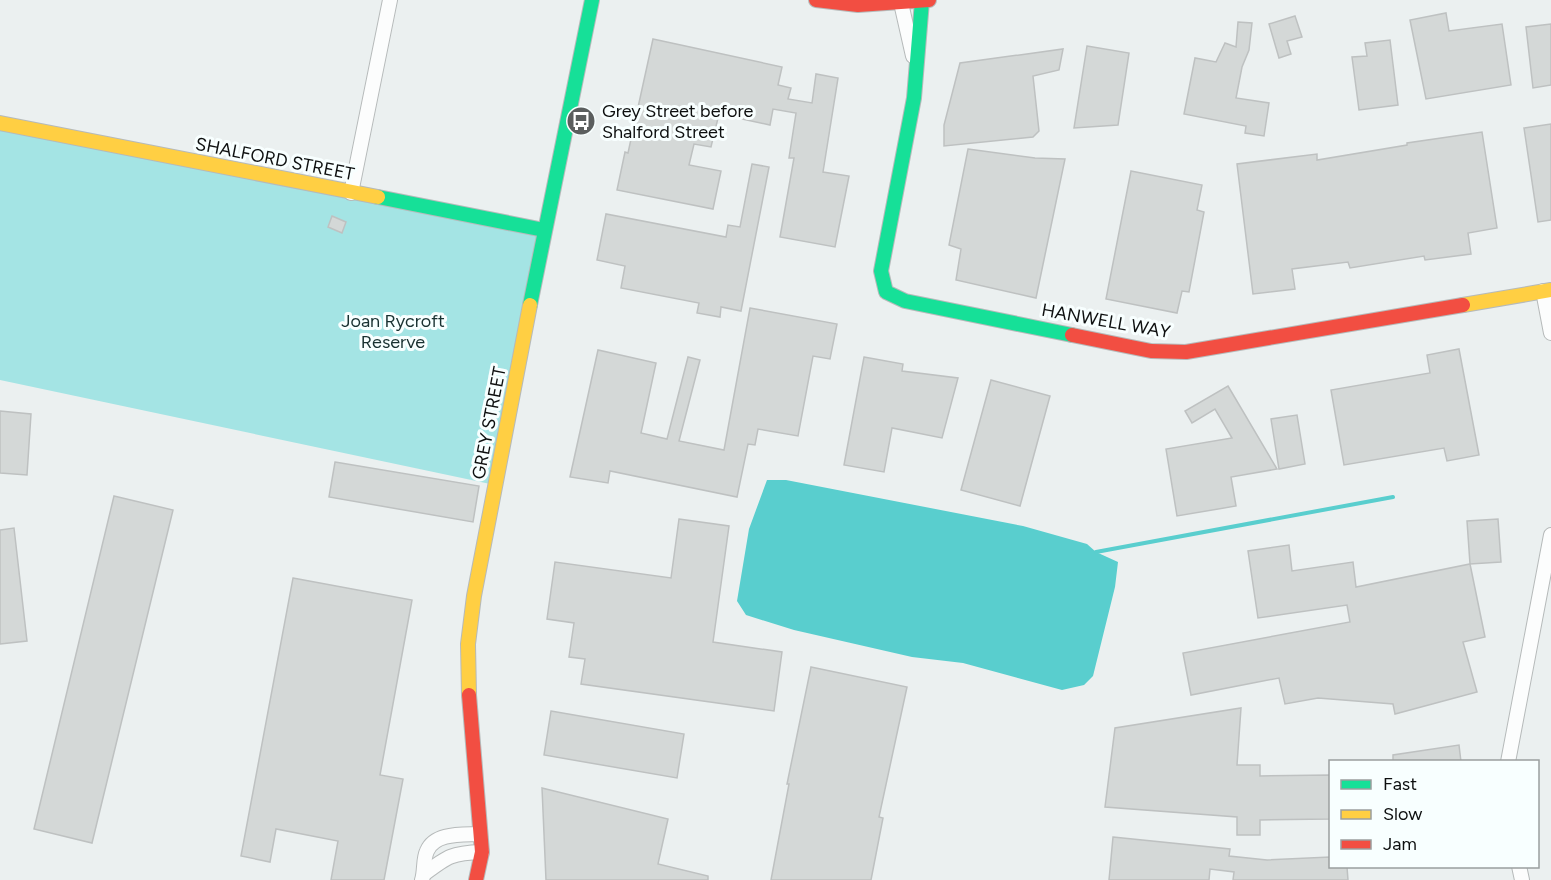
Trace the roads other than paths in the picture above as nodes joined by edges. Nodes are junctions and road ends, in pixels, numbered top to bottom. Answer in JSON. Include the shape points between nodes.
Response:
{"nodes":[{"id":1,"x":390,"y":0,"type":"edge"},
{"id":2,"x":592,"y":0,"type":"edge"},
{"id":3,"x":820,"y":0,"type":"edge"},
{"id":4,"x":929,"y":0,"type":"edge"},
{"id":5,"x":922,"y":1,"type":"edge"},
{"id":6,"x":901,"y":3,"type":"junction"},
{"id":7,"x":916,"y":64,"type":"junction"},
{"id":8,"x":0,"y":123,"type":"edge"},
{"id":9,"x":351,"y":193,"type":"junction"},
{"id":10,"x":544,"y":230,"type":"junction"},
{"id":11,"x":1547,"y":290,"type":"edge"},
{"id":12,"x":1551,"y":333,"type":"edge"},
{"id":13,"x":1551,"y":535,"type":"edge"},
{"id":14,"x":1508,"y":760,"type":"edge"},
{"id":15,"x":480,"y":834,"type":"junction"},
{"id":16,"x":482,"y":855,"type":"junction"},
{"id":17,"x":423,"y":877,"type":"edge"},
{"id":18,"x":476,"y":880,"type":"edge"},
{"id":19,"x":490,"y":880,"type":"edge"}],
"edges":[{"from":1,"to":9,"type":"street"},
{"from":2,"to":10,"type":"street","name":"GREY STREET"},
{"from":3,"to":6,"type":"street","via":[[874,6]]},
{"from":4,"to":5,"type":"street"},
{"from":5,"to":6,"type":"street"},
{"from":5,"to":7,"type":"street","name":"HANWELL WAY"},
{"from":6,"to":7,"type":"street","name":"HANWELL WAY"},
{"from":7,"to":11,"type":"street","name":"HANWELL WAY","via":[[914,98],[881,271],[886,292],[905,301],[1151,351],[1186,352]]},
{"from":8,"to":9,"type":"street","name":"SHALFORD STREET"},
{"from":9,"to":10,"type":"street","name":"SHALFORD STREET"},
{"from":10,"to":15,"type":"street","name":"GREY STREET","via":[[468,644]]},
{"from":11,"to":12,"type":"street"},
{"from":13,"to":14,"type":"street"},
{"from":15,"to":16,"type":"street","name":"GREY STREET"},
{"from":15,"to":17,"type":"street","via":[[440,838],[431,844]]},
{"from":16,"to":17,"type":"street","via":[[459,853],[446,857]]},
{"from":16,"to":18,"type":"street","name":"GREY STREET"},
{"from":16,"to":19,"type":"street","name":"GREY STREET"}]}
